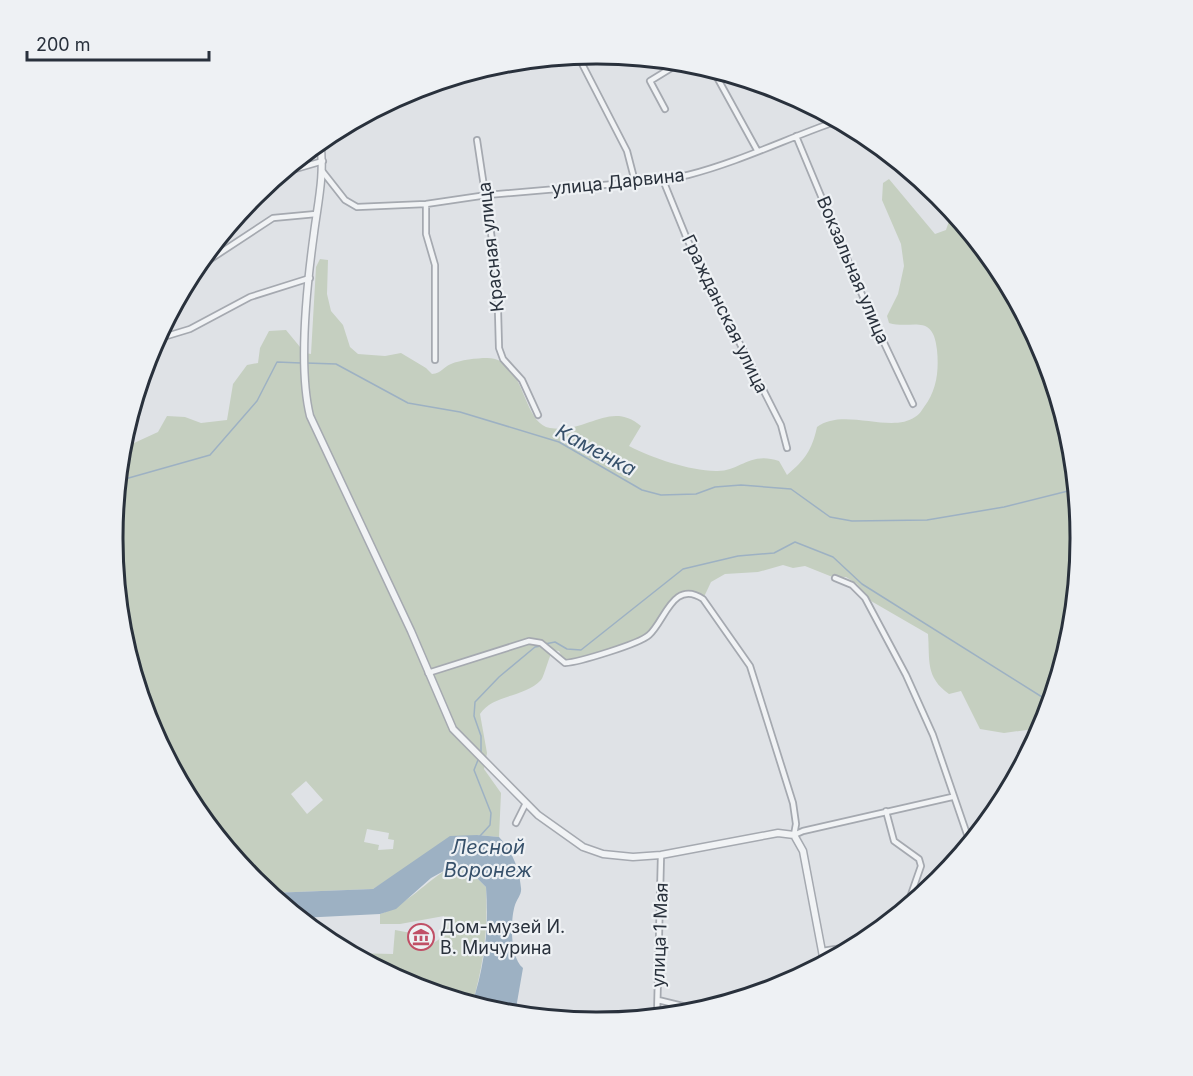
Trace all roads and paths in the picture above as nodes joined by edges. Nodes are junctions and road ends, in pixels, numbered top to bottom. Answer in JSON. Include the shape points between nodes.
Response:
{"nodes":[{"id":1,"x":583,"y":65,"type":"edge"},
{"id":2,"x":667,"y":70,"type":"edge"},
{"id":3,"x":719,"y":81,"type":"edge"},
{"id":4,"x":665,"y":109,"type":"dead end"},
{"id":5,"x":827,"y":125,"type":"edge"},
{"id":6,"x":796,"y":136,"type":"junction"},
{"id":7,"x":477,"y":140,"type":"dead end"},
{"id":8,"x":757,"y":150,"type":"junction"},
{"id":9,"x":322,"y":152,"type":"edge"},
{"id":10,"x":323,"y":161,"type":"junction"},
{"id":11,"x":302,"y":167,"type":"edge"},
{"id":12,"x":323,"y":172,"type":"junction"},
{"id":13,"x":634,"y":178,"type":"junction"},
{"id":14,"x":663,"y":180,"type":"junction"},
{"id":15,"x":487,"y":195,"type":"junction"},
{"id":16,"x":426,"y":204,"type":"junction"},
{"id":17,"x":316,"y":214,"type":"junction"},
{"id":18,"x":218,"y":254,"type":"edge"},
{"id":19,"x":310,"y":278,"type":"junction"},
{"id":20,"x":169,"y":335,"type":"edge"},
{"id":21,"x":435,"y":360,"type":"dead end"},
{"id":22,"x":913,"y":404,"type":"dead end"},
{"id":23,"x":538,"y":415,"type":"dead end"},
{"id":24,"x":787,"y":448,"type":"dead end"},
{"id":25,"x":835,"y":578,"type":"dead end"},
{"id":26,"x":428,"y":672,"type":"junction"},
{"id":27,"x":952,"y":797,"type":"junction"},
{"id":28,"x":526,"y":803,"type":"junction"},
{"id":29,"x":886,"y":811,"type":"junction"},
{"id":30,"x":516,"y":823,"type":"dead end"},
{"id":31,"x":966,"y":833,"type":"edge"},
{"id":32,"x":794,"y":835,"type":"junction"},
{"id":33,"x":661,"y":855,"type":"junction"},
{"id":34,"x":912,"y":891,"type":"edge"},
{"id":35,"x":830,"y":950,"type":"edge"},
{"id":36,"x":822,"y":951,"type":"joint"},
{"id":37,"x":658,"y":1000,"type":"junction"},
{"id":38,"x":675,"y":1004,"type":"edge"},
{"id":39,"x":658,"y":1007,"type":"edge"}],
"edges":[{"from":1,"to":13,"type":"street","via":[[627,151]]},
{"from":2,"to":4,"type":"street","via":[[650,81]]},
{"from":3,"to":8,"type":"street"},
{"from":5,"to":6,"type":"street","name":"улица Дарвина"},
{"from":6,"to":8,"type":"street","name":"улица Дарвина"},
{"from":6,"to":22,"type":"street","name":"Вокзальная улица","via":[[868,309]]},
{"from":7,"to":15,"type":"street","name":"Красная улица"},
{"from":8,"to":14,"type":"street","name":"улица Дарвина","via":[[723,165]]},
{"from":9,"to":10,"type":"street","name":"улица 1 Мая"},
{"from":10,"to":11,"type":"street"},
{"from":10,"to":12,"type":"street","name":"улица 1 Мая"},
{"from":12,"to":16,"type":"street","name":"улица Дарвина","via":[[345,200],[357,207]]},
{"from":12,"to":17,"type":"street","name":"улица 1 Мая"},
{"from":13,"to":14,"type":"street","name":"улица Дарвина"},
{"from":13,"to":15,"type":"street","name":"улица Дарвина","via":[[615,184]]},
{"from":14,"to":24,"type":"street","name":"Гражданская улица","via":[[687,239],[781,425]]},
{"from":15,"to":16,"type":"street","name":"улица Дарвина"},
{"from":15,"to":23,"type":"street","name":"Красная улица","via":[[484,200],[500,296],[499,348],[503,359],[522,380]]},
{"from":16,"to":21,"type":"street","via":[[426,234],[435,265]]},
{"from":17,"to":18,"type":"street","via":[[273,218]]},
{"from":17,"to":19,"type":"street","name":"улица 1 Мая"},
{"from":19,"to":20,"type":"street","via":[[250,297],[190,329]]},
{"from":19,"to":26,"type":"street","name":"улица 1 Мая","via":[[304,378],[310,416]]},
{"from":25,"to":27,"type":"street","via":[[852,585],[865,598],[933,735]]},
{"from":26,"to":28,"type":"street","name":"улица 1 Мая","via":[[453,729]]},
{"from":26,"to":32,"type":"street","via":[[529,642],[541,643],[565,663],[579,662],[648,636],[669,604],[696,594],[750,666],[793,803]]},
{"from":27,"to":29,"type":"street"},
{"from":27,"to":31,"type":"street"},
{"from":28,"to":30,"type":"street"},
{"from":28,"to":33,"type":"street","name":"улица 1 Мая","via":[[568,838],[593,851],[633,857]]},
{"from":29,"to":32,"type":"street"},
{"from":29,"to":34,"type":"street","via":[[894,841],[919,859],[921,866]]},
{"from":32,"to":33,"type":"street","name":"улица 1 Мая","via":[[778,833]]},
{"from":32,"to":36,"type":"street","via":[[803,851]]},
{"from":33,"to":37,"type":"street","name":"улица 1 Мая"},
{"from":35,"to":36,"type":"street"},
{"from":37,"to":38,"type":"street"},
{"from":37,"to":39,"type":"street","name":"улица 1 Мая"}]}
